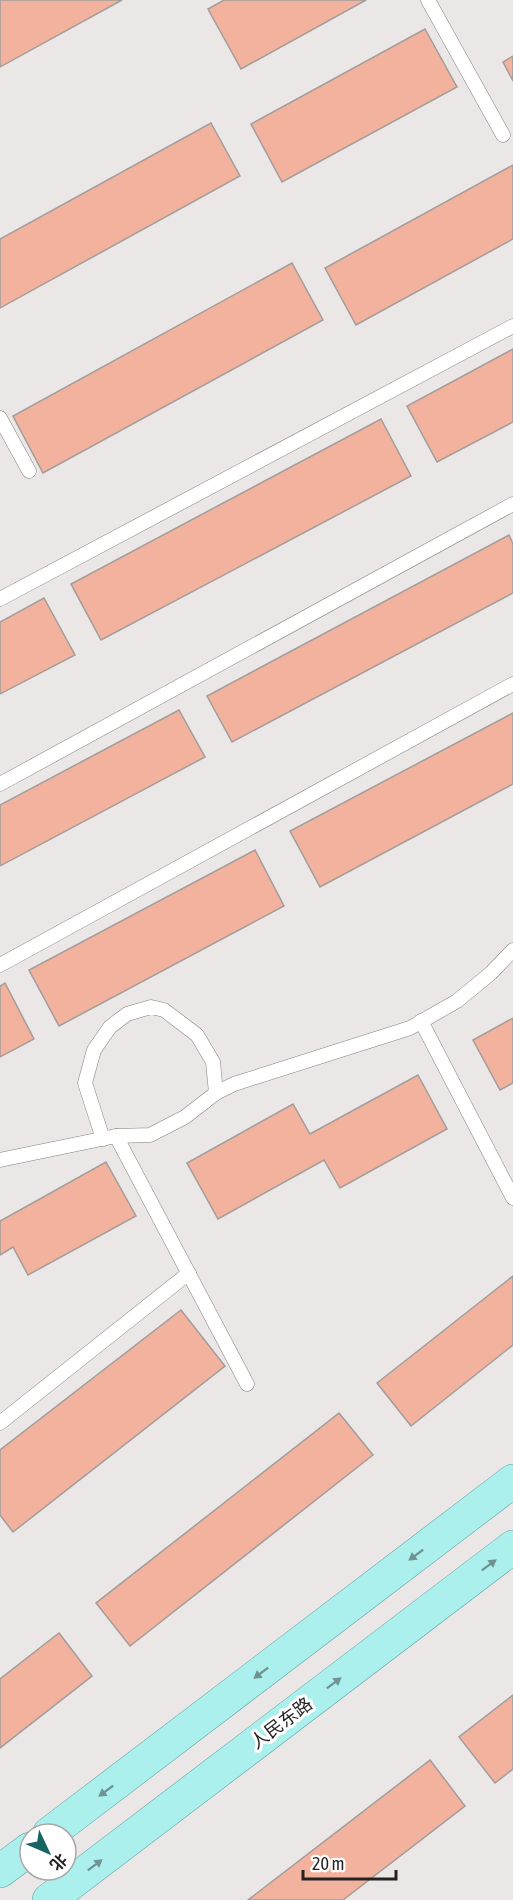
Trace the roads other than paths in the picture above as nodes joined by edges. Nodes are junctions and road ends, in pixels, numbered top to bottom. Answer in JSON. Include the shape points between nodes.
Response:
{"nodes":[{"id":1,"x":428,"y":0,"type":"edge"},
{"id":2,"x":503,"y":135,"type":"dead end"},
{"id":3,"x":513,"y":326,"type":"edge"},
{"id":4,"x":0,"y":418,"type":"edge"},
{"id":5,"x":29,"y":471,"type":"dead end"},
{"id":6,"x":513,"y":504,"type":"edge"},
{"id":7,"x":0,"y":599,"type":"edge"},
{"id":8,"x":513,"y":684,"type":"edge"},
{"id":9,"x":0,"y":784,"type":"edge"},
{"id":10,"x":513,"y":950,"type":"edge"},
{"id":11,"x":0,"y":965,"type":"edge"},
{"id":12,"x":421,"y":1022,"type":"junction"},
{"id":13,"x":216,"y":1093,"type":"junction"},
{"id":14,"x":109,"y":1138,"type":"junction"},
{"id":15,"x":0,"y":1160,"type":"edge"},
{"id":16,"x":513,"y":1198,"type":"edge"},
{"id":17,"x":189,"y":1274,"type":"junction"},
{"id":18,"x":247,"y":1384,"type":"dead end"},
{"id":19,"x":0,"y":1423,"type":"edge"},
{"id":20,"x":513,"y":1481,"type":"edge"},
{"id":21,"x":513,"y":1547,"type":"edge"},
{"id":22,"x":65,"y":1822,"type":"edge"},
{"id":23,"x":18,"y":1858,"type":"edge"},
{"id":24,"x":0,"y":1871,"type":"edge"},
{"id":25,"x":49,"y":1900,"type":"edge"}],
"edges":[{"from":1,"to":2,"type":"lane"},
{"from":3,"to":7,"type":"lane"},
{"from":4,"to":5,"type":"lane"},
{"from":6,"to":9,"type":"lane"},
{"from":8,"to":11,"type":"lane"},
{"from":10,"to":12,"type":"lane","via":[[457,1001]]},
{"from":12,"to":13,"type":"lane"},
{"from":12,"to":16,"type":"lane"},
{"from":13,"to":14,"type":"lane","via":[[185,1117],[150,1135]]},
{"from":13,"to":14,"type":"lane","via":[[213,1062],[196,1035],[164,1010],[152,1007],[127,1014],[110,1027],[94,1050],[85,1083]]},
{"from":14,"to":15,"type":"lane"},
{"from":14,"to":17,"type":"lane"},
{"from":17,"to":18,"type":"lane"},
{"from":17,"to":19,"type":"lane"},
{"from":20,"to":22,"type":"main road","one_way":true},
{"from":25,"to":21,"type":"main road","name":"人民东路","one_way":true},
{"from":23,"to":24,"type":"main road"}]}
